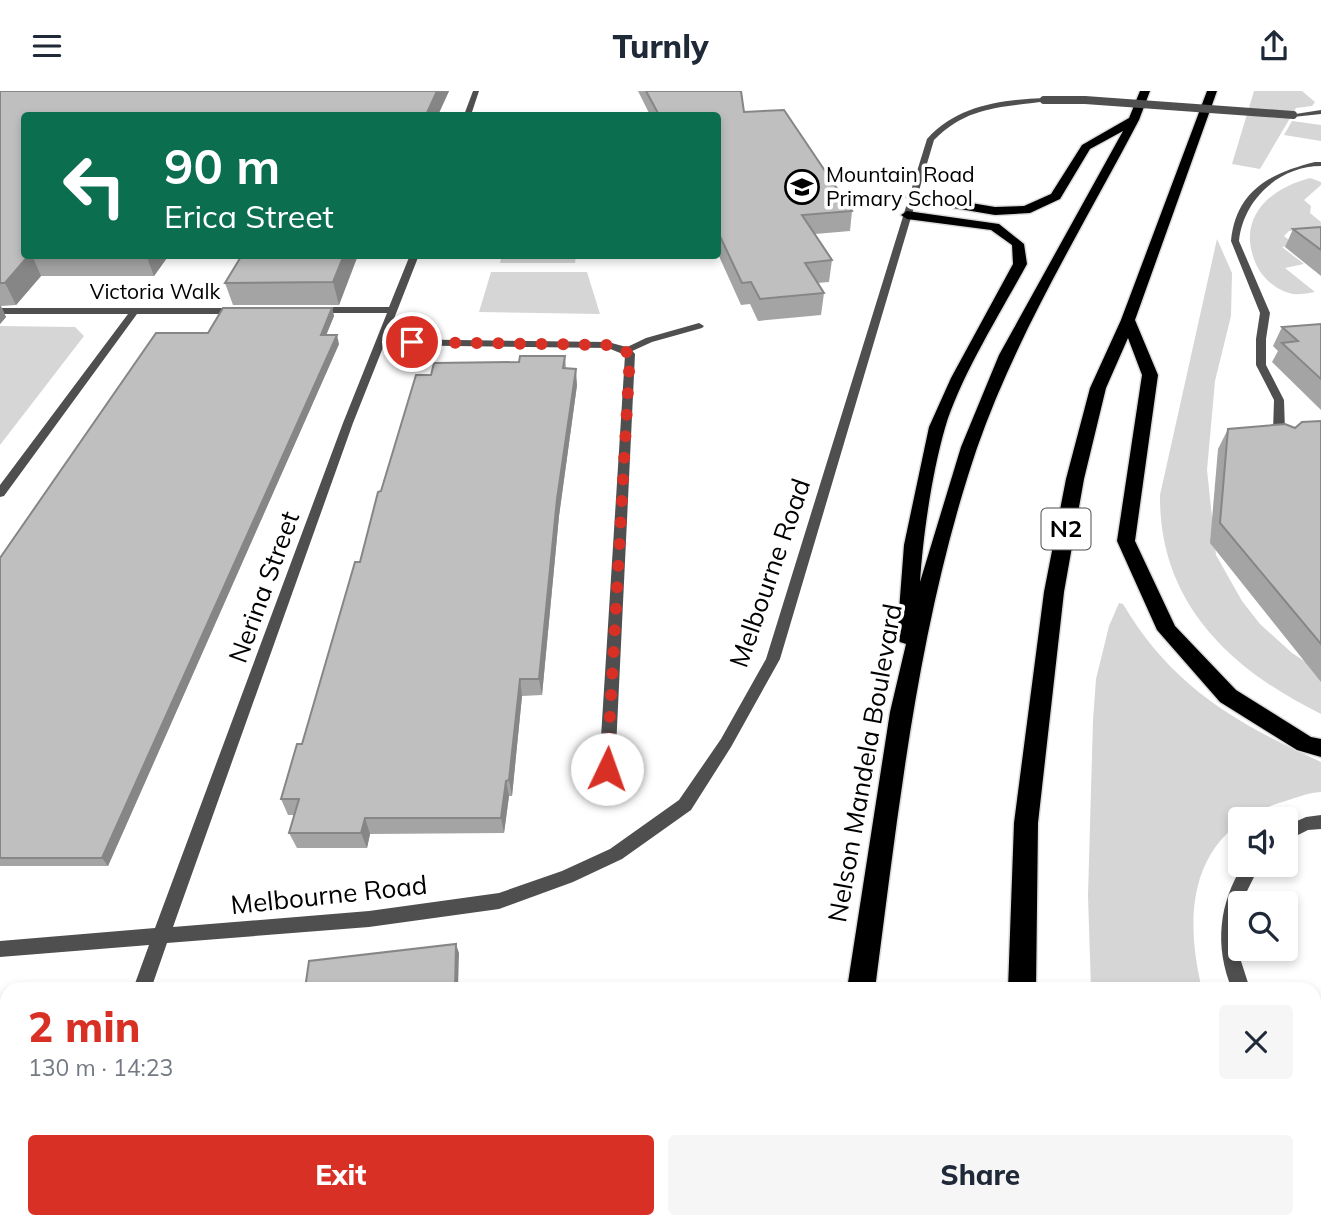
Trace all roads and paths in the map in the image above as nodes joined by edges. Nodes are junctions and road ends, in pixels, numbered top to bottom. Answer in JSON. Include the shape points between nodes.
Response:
{"nodes":[{"id":1,"x":476,"y":91,"type":"edge"},
{"id":2,"x":1145,"y":91,"type":"edge"},
{"id":3,"x":1212,"y":91,"type":"edge"},
{"id":4,"x":468,"y":112,"type":"edge"},
{"id":5,"x":1321,"y":113,"type":"edge"},
{"id":6,"x":1293,"y":115,"type":"junction"},
{"id":7,"x":1321,"y":118,"type":"edge"},
{"id":8,"x":1134,"y":120,"type":"junction"},
{"id":9,"x":1321,"y":164,"type":"edge"},
{"id":10,"x":912,"y":197,"type":"junction"},
{"id":11,"x":907,"y":215,"type":"junction"},
{"id":12,"x":413,"y":259,"type":"edge"},
{"id":13,"x":394,"y":310,"type":"junction"},
{"id":14,"x":0,"y":311,"type":"edge"},
{"id":15,"x":244,"y":311,"type":"edge"},
{"id":16,"x":300,"y":311,"type":"edge"},
{"id":17,"x":134,"y":312,"type":"junction"},
{"id":18,"x":1128,"y":320,"type":"junction"},
{"id":19,"x":699,"y":326,"type":"dead end"},
{"id":20,"x":381,"y":342,"type":"junction"},
{"id":21,"x":626,"y":350,"type":"junction"},
{"id":22,"x":1283,"y":443,"type":"edge"},
{"id":23,"x":0,"y":493,"type":"edge"},
{"id":24,"x":901,"y":712,"type":"junction"},
{"id":25,"x":1321,"y":748,"type":"edge"},
{"id":26,"x":607,"y":769,"type":"dead end"},
{"id":27,"x":1321,"y":823,"type":"edge"},
{"id":28,"x":1298,"y":828,"type":"edge"},
{"id":29,"x":1245,"y":877,"type":"edge"},
{"id":30,"x":161,"y":936,"type":"junction"},
{"id":31,"x":0,"y":949,"type":"edge"},
{"id":32,"x":145,"y":982,"type":"edge"},
{"id":33,"x":863,"y":982,"type":"edge"},
{"id":34,"x":1022,"y":982,"type":"edge"},
{"id":35,"x":1237,"y":982,"type":"edge"}],
"edges":[{"from":1,"to":4,"type":"street"},
{"from":2,"to":8,"type":"highway","name":"Nelson Mandela Boulevard"},
{"from":3,"to":18,"type":"highway","number":"N2"},
{"from":5,"to":6,"type":"street","name":"Melbourne Road"},
{"from":6,"to":7,"type":"street","name":"Melbourne Road"},
{"from":6,"to":10,"type":"street","name":"Melbourne Road","bridge":true,"via":[[1085,100],[999,104],[943,125],[931,139]]},
{"from":8,"to":10,"type":"highway","via":[[1086,146],[1056,196],[1026,210],[995,211]]},
{"from":8,"to":24,"type":"highway","name":"Nelson Mandela Boulevard","via":[[1007,355],[969,447],[937,551]]},
{"from":9,"to":22,"type":"street","via":[[1271,179],[1252,201],[1235,233],[1265,313],[1261,365],[1279,400]]},
{"from":10,"to":11,"type":"street","name":"Melbourne Road"},
{"from":11,"to":24,"type":"highway","via":[[995,227],[1018,244],[1020,264],[937,426],[913,545]]},
{"from":11,"to":30,"type":"street","name":"Melbourne Road","via":[[773,659],[685,805],[616,854],[499,901],[369,919]]},
{"from":12,"to":13,"type":"street","name":"Nerina Street"},
{"from":13,"to":16,"type":"street"},
{"from":13,"to":20,"type":"street","name":"Nerina Street"},
{"from":14,"to":17,"type":"street","name":"Victoria Walk"},
{"from":15,"to":17,"type":"street","name":"Victoria Walk"},
{"from":17,"to":23,"type":"street"},
{"from":18,"to":25,"type":"highway","via":[[1150,375],[1126,541],[1146,586],[1167,630],[1228,697],[1305,744]]},
{"from":18,"to":34,"type":"highway","number":"N2","via":[[1098,388],[1054,592],[1026,823]]},
{"from":19,"to":21,"type":"street"},
{"from":20,"to":21,"type":"street","via":[[608,345]]},
{"from":20,"to":30,"type":"street","name":"Nerina Street"},
{"from":21,"to":26,"type":"street","via":[[630,354]]},
{"from":24,"to":33,"type":"highway","name":"Nelson Mandela Boulevard"},
{"from":27,"to":28,"type":"street"},
{"from":29,"to":35,"type":"street","via":[[1235,893],[1228,924],[1232,972]]},
{"from":30,"to":31,"type":"street","name":"Melbourne Road"},
{"from":30,"to":32,"type":"street","name":"Nerina Street"}]}
